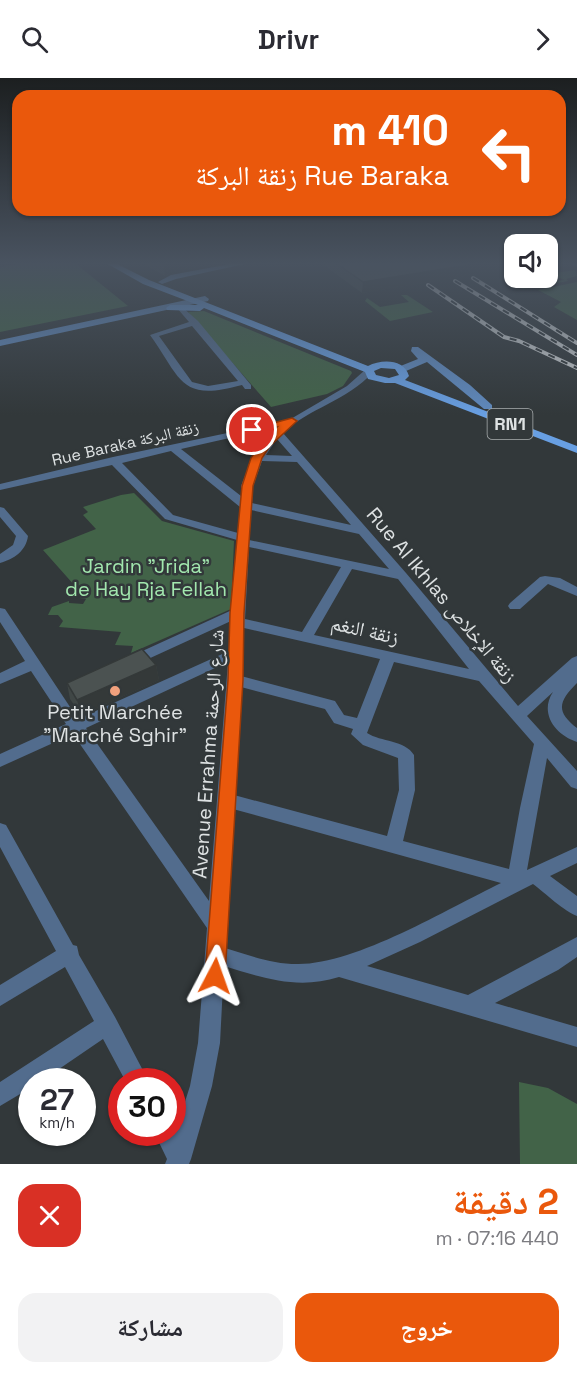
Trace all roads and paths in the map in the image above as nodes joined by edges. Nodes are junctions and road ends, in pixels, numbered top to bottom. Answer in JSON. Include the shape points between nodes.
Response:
{"nodes":[{"id":1,"x":126,"y":314,"type":"edge"},
{"id":2,"x":132,"y":314,"type":"edge"},
{"id":3,"x":186,"y":314,"type":"edge"},
{"id":4,"x":227,"y":314,"type":"edge"},
{"id":5,"x":233,"y":314,"type":"edge"},
{"id":6,"x":195,"y":323,"type":"junction"},
{"id":7,"x":0,"y":337,"type":"edge"},
{"id":8,"x":0,"y":343,"type":"edge"},
{"id":9,"x":372,"y":369,"type":"junction"},
{"id":10,"x":399,"y":372,"type":"junction"},
{"id":11,"x":378,"y":380,"type":"junction"},
{"id":12,"x":347,"y":391,"type":"junction"},
{"id":13,"x":488,"y":407,"type":"junction"},
{"id":14,"x":292,"y":421,"type":"junction"},
{"id":15,"x":277,"y":432,"type":"junction"},
{"id":16,"x":577,"y":441,"type":"edge"},
{"id":17,"x":172,"y":447,"type":"junction"},
{"id":18,"x":577,"y":450,"type":"edge"},
{"id":19,"x":257,"y":458,"type":"junction"},
{"id":20,"x":302,"y":459,"type":"junction"},
{"id":21,"x":113,"y":460,"type":"junction"},
{"id":22,"x":0,"y":487,"type":"edge"},
{"id":23,"x":245,"y":505,"type":"junction"},
{"id":24,"x":0,"y":510,"type":"edge"},
{"id":25,"x":362,"y":531,"type":"junction"},
{"id":26,"x":244,"y":540,"type":"junction"},
{"id":27,"x":0,"y":559,"type":"edge"},
{"id":28,"x":348,"y":566,"type":"junction"},
{"id":29,"x":402,"y":576,"type":"junction"},
{"id":30,"x":577,"y":592,"type":"edge"},
{"id":31,"x":515,"y":606,"type":"dead end"},
{"id":32,"x":0,"y":612,"type":"edge"},
{"id":33,"x":237,"y":617,"type":"junction"},
{"id":34,"x":306,"y":637,"type":"junction"},
{"id":35,"x":236,"y":653,"type":"junction"},
{"id":36,"x":389,"y":655,"type":"junction"},
{"id":37,"x":577,"y":661,"type":"edge"},
{"id":38,"x":34,"y":663,"type":"junction"},
{"id":39,"x":116,"y":669,"type":"edge"},
{"id":40,"x":577,"y":674,"type":"edge"},
{"id":41,"x":484,"y":677,"type":"junction"},
{"id":42,"x":0,"y":679,"type":"edge"},
{"id":43,"x":235,"y":680,"type":"junction"},
{"id":44,"x":518,"y":715,"type":"junction"},
{"id":45,"x":361,"y":725,"type":"junction"},
{"id":46,"x":78,"y":727,"type":"junction"},
{"id":47,"x":577,"y":735,"type":"edge"},
{"id":48,"x":542,"y":742,"type":"junction"},
{"id":49,"x":0,"y":761,"type":"edge"},
{"id":50,"x":577,"y":782,"type":"edge"},
{"id":51,"x":226,"y":800,"type":"junction"},
{"id":52,"x":0,"y":830,"type":"edge"},
{"id":53,"x":393,"y":846,"type":"junction"},
{"id":54,"x":577,"y":855,"type":"edge"},
{"id":55,"x":522,"y":879,"type":"junction"},
{"id":56,"x":577,"y":908,"type":"edge"},
{"id":57,"x":218,"y":928,"type":"junction"},
{"id":58,"x":577,"y":945,"type":"edge"},
{"id":59,"x":70,"y":953,"type":"junction"},
{"id":60,"x":216,"y":954,"type":"junction"},
{"id":61,"x":337,"y":967,"type":"junction"},
{"id":62,"x":0,"y":996,"type":"edge"},
{"id":63,"x":468,"y":1006,"type":"junction"},
{"id":64,"x":108,"y":1024,"type":"junction"},
{"id":65,"x":577,"y":1037,"type":"edge"},
{"id":66,"x":131,"y":1068,"type":"edge"},
{"id":67,"x":0,"y":1095,"type":"edge"},
{"id":68,"x":171,"y":1146,"type":"edge"},
{"id":69,"x":178,"y":1161,"type":"edge"}],
"edges":[{"from":1,"to":7,"type":"street"},
{"from":2,"to":8,"type":"street"},
{"from":3,"to":6,"type":"street"},
{"from":4,"to":9,"type":"main road","number":"RN1"},
{"from":5,"to":9,"type":"main road","number":"RN1"},
{"from":6,"to":6,"type":"street","via":[[154,335],[189,384],[206,389],[245,385]]},
{"from":9,"to":10,"type":"main road","number":"RN1"},
{"from":9,"to":11,"type":"main road","number":"RN1"},
{"from":9,"to":12,"type":"street","name":"Avenue Errahma شارع الرحمة"},
{"from":10,"to":11,"type":"main road","number":"RN1"},
{"from":10,"to":13,"type":"main road","number":"RN1"},
{"from":10,"to":13,"type":"street","via":[[424,360],[415,349]]},
{"from":10,"to":18,"type":"main road","number":"RN1"},
{"from":11,"to":12,"type":"street","name":"Avenue Errahma شارع الرحمة"},
{"from":12,"to":14,"type":"street","name":"Avenue Errahma شارع الرحمة"},
{"from":13,"to":16,"type":"main road","number":"RN1"},
{"from":14,"to":15,"type":"street","name":"Avenue Errahma شارع الرحمة"},
{"from":14,"to":17,"type":"street","name":"Rue Baraka زنقة البركة"},
{"from":15,"to":19,"type":"street","name":"Avenue Errahma شارع الرحمة"},
{"from":15,"to":20,"type":"street","name":"Rue Al Ikhlas زنقة الإخلاص"},
{"from":17,"to":21,"type":"street","name":"Rue Baraka زنقة البركة"},
{"from":17,"to":23,"type":"street"},
{"from":19,"to":20,"type":"street"},
{"from":19,"to":23,"type":"street","name":"Avenue Errahma شارع الرحمة"},
{"from":20,"to":25,"type":"street","name":"Rue Al Ikhlas زنقة الإخلاص"},
{"from":21,"to":22,"type":"street","name":"Rue Baraka زنقة البركة"},
{"from":21,"to":26,"type":"street","via":[[169,517]]},
{"from":23,"to":25,"type":"street"},
{"from":23,"to":26,"type":"street","name":"Avenue Errahma شارع الرحمة"},
{"from":24,"to":27,"type":"street","via":[[22,536],[19,547]]},
{"from":25,"to":29,"type":"street","name":"Rue Al Ikhlas زنقة الإخلاص"},
{"from":26,"to":28,"type":"street"},
{"from":26,"to":33,"type":"street","name":"Avenue Errahma شارع الرحمة"},
{"from":28,"to":29,"type":"street"},
{"from":28,"to":34,"type":"street"},
{"from":29,"to":41,"type":"street","name":"Rue Al Ikhlas زنقة الإخلاص"},
{"from":30,"to":31,"type":"street","via":[[545,580]]},
{"from":32,"to":38,"type":"street"},
{"from":33,"to":34,"type":"street","name":"زنقة النغم"},
{"from":33,"to":35,"type":"street","name":"Avenue Errahma شارع الرحمة"},
{"from":33,"to":39,"type":"street"},
{"from":34,"to":36,"type":"street","name":"زنقة النغم"},
{"from":35,"to":43,"type":"street","name":"Avenue Errahma شارع الرحمة"},
{"from":35,"to":46,"type":"street"},
{"from":36,"to":41,"type":"street","name":"زنقة النغم"},
{"from":36,"to":45,"type":"street"},
{"from":37,"to":44,"type":"street"},
{"from":38,"to":42,"type":"street"},
{"from":38,"to":46,"type":"street","via":[[60,695]]},
{"from":40,"to":47,"type":"street","via":[[555,697],[554,708],[560,724]]},
{"from":41,"to":44,"type":"street","name":"Rue Al Ikhlas زنقة الإخلاص"},
{"from":43,"to":45,"type":"street","via":[[330,705],[339,719]]},
{"from":43,"to":51,"type":"street","name":"Avenue Errahma شارع الرحمة"},
{"from":44,"to":48,"type":"street","name":"Rue Al Ikhlas زنقة الإخلاص"},
{"from":45,"to":53,"type":"street","via":[[360,737],[406,755],[408,794]]},
{"from":46,"to":49,"type":"street"},
{"from":46,"to":57,"type":"street"},
{"from":48,"to":50,"type":"street","name":"Rue Al Ikhlas زنقة الإخلاص"},
{"from":48,"to":55,"type":"street","via":[[528,808]]},
{"from":51,"to":53,"type":"street"},
{"from":51,"to":57,"type":"street","name":"Avenue Errahma شارع الرحمة"},
{"from":52,"to":59,"type":"street"},
{"from":53,"to":55,"type":"street"},
{"from":54,"to":55,"type":"street"},
{"from":55,"to":56,"type":"street","via":[[562,894]]},
{"from":55,"to":61,"type":"street","via":[[374,954]]},
{"from":57,"to":60,"type":"street","name":"Avenue Errahma شارع الرحمة"},
{"from":58,"to":63,"type":"street","via":[[551,963]]},
{"from":59,"to":62,"type":"street"},
{"from":59,"to":64,"type":"street"},
{"from":60,"to":61,"type":"street","via":[[284,973],[303,975]]},
{"from":60,"to":69,"type":"street","name":"Avenue Errahma شارع الرحمة","via":[[209,1043],[201,1086]]},
{"from":61,"to":63,"type":"street"},
{"from":63,"to":65,"type":"street"},
{"from":64,"to":66,"type":"street"},
{"from":64,"to":67,"type":"street"},
{"from":68,"to":69,"type":"street"}]}
